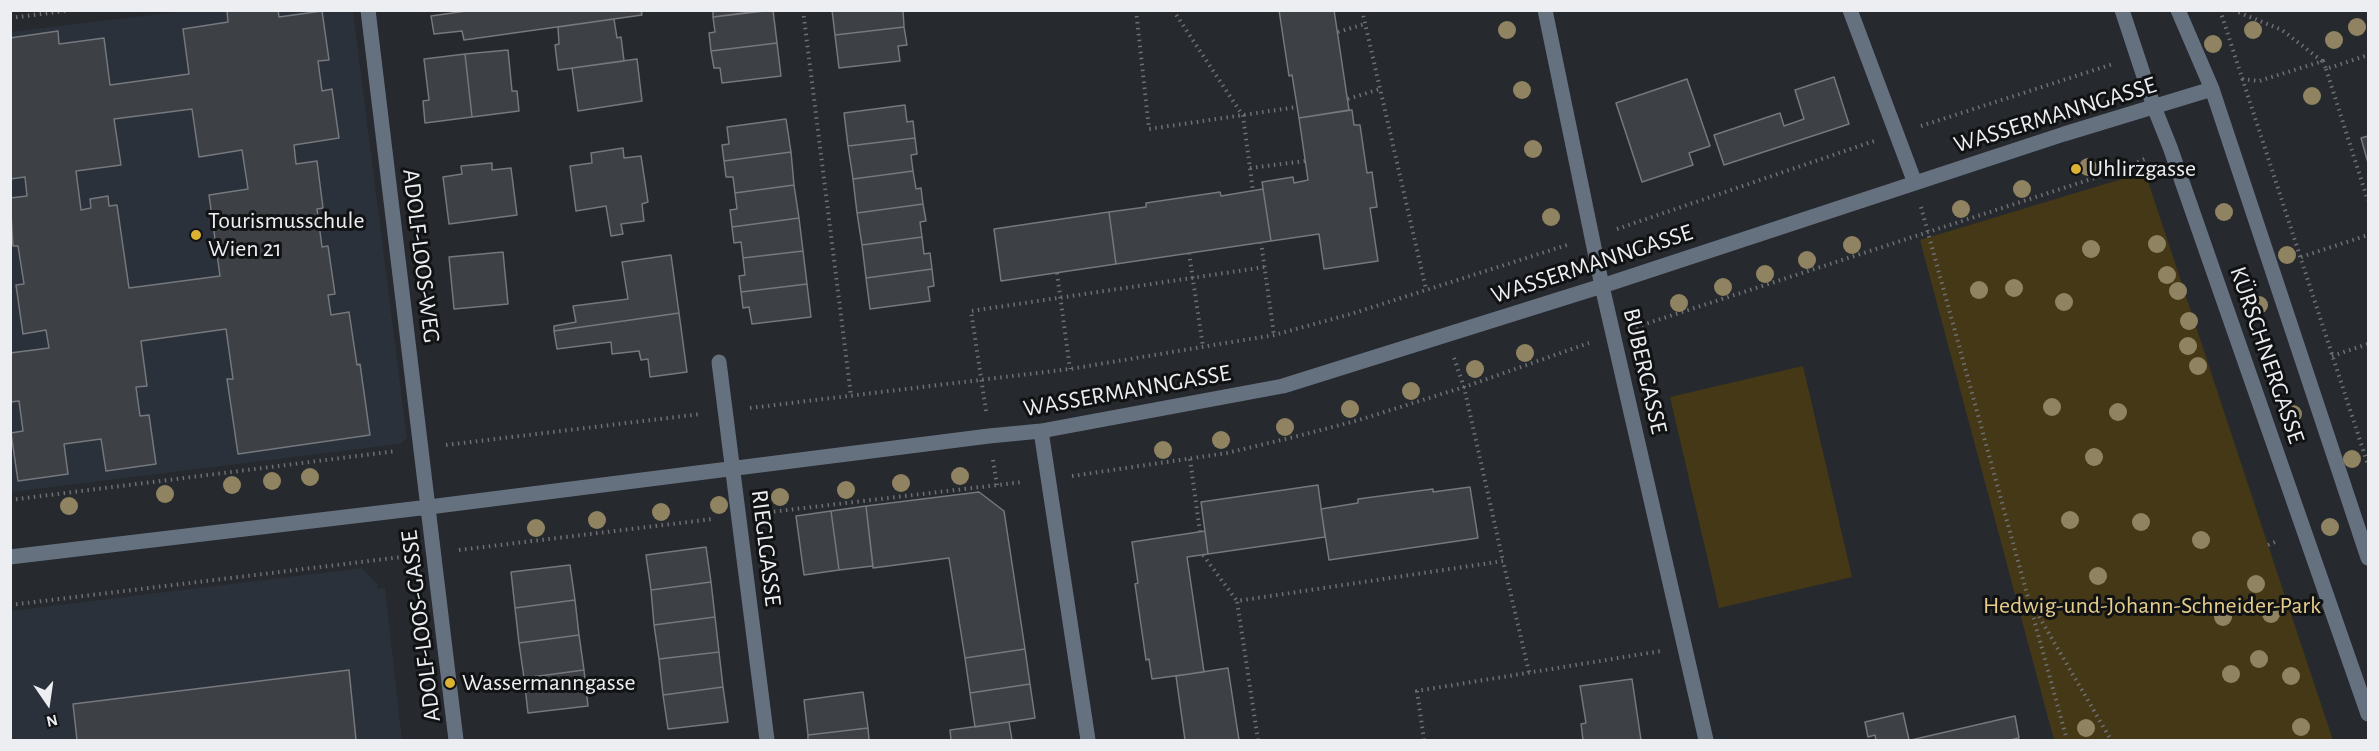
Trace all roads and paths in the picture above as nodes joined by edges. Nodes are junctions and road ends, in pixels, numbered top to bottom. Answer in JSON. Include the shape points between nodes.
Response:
{"nodes":[{"id":1,"x":72,"y":10,"type":"edge"},
{"id":2,"x":368,"y":10,"type":"edge"},
{"id":3,"x":803,"y":10,"type":"edge"},
{"id":4,"x":1136,"y":10,"type":"edge"},
{"id":5,"x":1173,"y":10,"type":"edge"},
{"id":6,"x":1362,"y":10,"type":"edge"},
{"id":7,"x":1545,"y":10,"type":"edge"},
{"id":8,"x":1850,"y":10,"type":"edge"},
{"id":9,"x":2122,"y":10,"type":"edge"},
{"id":10,"x":2178,"y":10,"type":"edge"},
{"id":11,"x":2220,"y":10,"type":"edge"},
{"id":12,"x":2233,"y":10,"type":"edge"},
{"id":13,"x":10,"y":18,"type":"edge"},
{"id":14,"x":1365,"y":24,"type":"junction"},
{"id":15,"x":1338,"y":32,"type":"dead end"},
{"id":16,"x":2368,"y":55,"type":"edge"},
{"id":17,"x":2137,"y":56,"type":"junction"},
{"id":18,"x":2323,"y":61,"type":"junction"},
{"id":19,"x":2326,"y":69,"type":"junction"},
{"id":20,"x":2242,"y":78,"type":"junction"},
{"id":21,"x":2212,"y":88,"type":"junction"},
{"id":22,"x":1380,"y":89,"type":"junction"},
{"id":23,"x":1348,"y":99,"type":"dead end"},
{"id":24,"x":1297,"y":107,"type":"dead end"},
{"id":25,"x":2154,"y":107,"type":"junction"},
{"id":26,"x":1243,"y":116,"type":"junction"},
{"id":27,"x":1896,"y":134,"type":"junction"},
{"id":28,"x":1305,"y":161,"type":"dead end"},
{"id":29,"x":1250,"y":168,"type":"junction"},
{"id":30,"x":1915,"y":183,"type":"junction"},
{"id":31,"x":1253,"y":191,"type":"dead end"},
{"id":32,"x":2368,"y":201,"type":"edge"},
{"id":33,"x":2368,"y":235,"type":"edge"},
{"id":34,"x":1592,"y":237,"type":"junction"},
{"id":35,"x":1261,"y":242,"type":"dead end"},
{"id":36,"x":1189,"y":253,"type":"dead end"},
{"id":37,"x":2300,"y":257,"type":"junction"},
{"id":38,"x":2271,"y":266,"type":"junction"},
{"id":39,"x":1265,"y":267,"type":"junction"},
{"id":40,"x":1058,"y":273,"type":"dead end"},
{"id":41,"x":1193,"y":278,"type":"junction"},
{"id":42,"x":1602,"y":286,"type":"junction"},
{"id":43,"x":1426,"y":289,"type":"junction"},
{"id":44,"x":1061,"y":297,"type":"junction"},
{"id":45,"x":1274,"y":335,"type":"junction"},
{"id":46,"x":1446,"y":335,"type":"junction"},
{"id":47,"x":2368,"y":344,"type":"edge"},
{"id":48,"x":1203,"y":346,"type":"junction"},
{"id":49,"x":2333,"y":356,"type":"junction"},
{"id":50,"x":719,"y":362,"type":"dead end"},
{"id":51,"x":2304,"y":364,"type":"junction"},
{"id":52,"x":1070,"y":369,"type":"junction"},
{"id":53,"x":982,"y":380,"type":"junction"},
{"id":54,"x":851,"y":396,"type":"junction"},
{"id":55,"x":726,"y":411,"type":"junction"},
{"id":56,"x":1041,"y":431,"type":"junction"},
{"id":57,"x":990,"y":436,"type":"junction"},
{"id":58,"x":422,"y":448,"type":"junction"},
{"id":59,"x":1190,"y":459,"type":"dead end"},
{"id":60,"x":2368,"y":465,"type":"edge"},
{"id":61,"x":733,"y":467,"type":"junction"},
{"id":62,"x":997,"y":485,"type":"dead end"},
{"id":63,"x":10,"y":500,"type":"edge"},
{"id":64,"x":429,"y":507,"type":"junction"},
{"id":65,"x":1200,"y":532,"type":"dead end"},
{"id":66,"x":2276,"y":542,"type":"dead end"},
{"id":67,"x":2268,"y":545,"type":"dead end"},
{"id":68,"x":1203,"y":555,"type":"dead end"},
{"id":69,"x":10,"y":557,"type":"edge"},
{"id":70,"x":2368,"y":558,"type":"edge"},
{"id":71,"x":1503,"y":561,"type":"junction"},
{"id":72,"x":2027,"y":595,"type":"junction"},
{"id":73,"x":1237,"y":602,"type":"junction"},
{"id":74,"x":1685,"y":647,"type":"junction"},
{"id":75,"x":1529,"y":672,"type":"junction"},
{"id":76,"x":2368,"y":714,"type":"edge"},
{"id":77,"x":456,"y":741,"type":"edge"},
{"id":78,"x":767,"y":741,"type":"edge"},
{"id":79,"x":1088,"y":741,"type":"edge"},
{"id":80,"x":1258,"y":741,"type":"edge"},
{"id":81,"x":1424,"y":741,"type":"edge"},
{"id":82,"x":1706,"y":741,"type":"edge"},
{"id":83,"x":2067,"y":741,"type":"edge"},
{"id":84,"x":2111,"y":741,"type":"edge"}],
"edges":[{"from":1,"to":13,"type":"path"},
{"from":2,"to":58,"type":"street","name":"ADOLF-LOOS-WEG"},
{"from":3,"to":54,"type":"path"},
{"from":4,"to":26,"type":"path","via":[[1149,129]]},
{"from":5,"to":26,"type":"path"},
{"from":6,"to":14,"type":"path"},
{"from":7,"to":34,"type":"street","name":"BUBERGASSE"},
{"from":8,"to":27,"type":"street"},
{"from":9,"to":17,"type":"street","name":"KÜRSCHNERGASSE"},
{"from":10,"to":21,"type":"street","name":"KÜRSCHNERGASSE"},
{"from":11,"to":20,"type":"path"},
{"from":12,"to":18,"type":"path","via":[[2282,30]]},
{"from":14,"to":15,"type":"path"},
{"from":14,"to":22,"type":"path"},
{"from":16,"to":19,"type":"path"},
{"from":17,"to":25,"type":"street","name":"KÜRSCHNERGASSE"},
{"from":17,"to":27,"type":"path"},
{"from":18,"to":19,"type":"path"},
{"from":18,"to":20,"type":"path","via":[[2259,81]]},
{"from":19,"to":32,"type":"path"},
{"from":20,"to":37,"type":"path"},
{"from":21,"to":25,"type":"street","name":"WASSERMANNGASSE"},
{"from":21,"to":38,"type":"street","name":"KÜRSCHNERGASSE"},
{"from":22,"to":23,"type":"path"},
{"from":22,"to":43,"type":"path"},
{"from":24,"to":26,"type":"path"},
{"from":25,"to":30,"type":"street","name":"WASSERMANNGASSE"},
{"from":25,"to":76,"type":"street","name":"KÜRSCHNERGASSE"},
{"from":26,"to":29,"type":"path"},
{"from":27,"to":30,"type":"street"},
{"from":27,"to":34,"type":"path"},
{"from":28,"to":29,"type":"path"},
{"from":29,"to":31,"type":"path"},
{"from":30,"to":42,"type":"street","name":"WASSERMANNGASSE"},
{"from":30,"to":72,"type":"path"},
{"from":33,"to":37,"type":"path"},
{"from":34,"to":42,"type":"street","name":"BUBERGASSE"},
{"from":34,"to":43,"type":"path"},
{"from":35,"to":39,"type":"path"},
{"from":36,"to":41,"type":"path"},
{"from":37,"to":38,"type":"path"},
{"from":37,"to":49,"type":"path"},
{"from":38,"to":51,"type":"street","name":"KÜRSCHNERGASSE"},
{"from":39,"to":41,"type":"path"},
{"from":39,"to":45,"type":"path"},
{"from":40,"to":44,"type":"path"},
{"from":41,"to":44,"type":"path"},
{"from":41,"to":48,"type":"path"},
{"from":42,"to":46,"type":"street","name":"WASSERMANNGASSE"},
{"from":42,"to":74,"type":"street","name":"BUBERGASSE"},
{"from":43,"to":45,"type":"path"},
{"from":44,"to":52,"type":"path"},
{"from":44,"to":53,"type":"path","via":[[971,311]]},
{"from":45,"to":48,"type":"path"},
{"from":46,"to":56,"type":"street","name":"WASSERMANNGASSE","via":[[1283,386]]},
{"from":46,"to":71,"type":"path","via":[[1464,387]]},
{"from":47,"to":49,"type":"path"},
{"from":48,"to":52,"type":"path"},
{"from":49,"to":51,"type":"path"},
{"from":49,"to":60,"type":"path"},
{"from":50,"to":55,"type":"street","name":"RIEGLGASSE"},
{"from":51,"to":70,"type":"street","name":"KÜRSCHNERGASSE"},
{"from":52,"to":53,"type":"path"},
{"from":53,"to":54,"type":"path"},
{"from":53,"to":57,"type":"path"},
{"from":54,"to":55,"type":"path"},
{"from":55,"to":58,"type":"path"},
{"from":55,"to":61,"type":"street","name":"RIEGLGASSE"},
{"from":56,"to":57,"type":"street","name":"WASSERMANNGASSE"},
{"from":56,"to":79,"type":"street"},
{"from":57,"to":61,"type":"street","name":"WASSERMANNGASSE"},
{"from":57,"to":62,"type":"path"},
{"from":58,"to":63,"type":"path"},
{"from":58,"to":64,"type":"street","name":"ADOLF-LOOS-WEG"},
{"from":59,"to":65,"type":"path"},
{"from":61,"to":64,"type":"street","name":"WASSERMANNGASSE"},
{"from":61,"to":78,"type":"street","name":"RIEGLGASSE"},
{"from":64,"to":69,"type":"street","name":"WASSERMANNGASSE"},
{"from":64,"to":77,"type":"street","name":"ADOLF-LOOS-GASSE"},
{"from":66,"to":67,"type":"path"},
{"from":68,"to":73,"type":"path"},
{"from":71,"to":73,"type":"path"},
{"from":71,"to":75,"type":"path"},
{"from":72,"to":83,"type":"path"},
{"from":72,"to":84,"type":"path"},
{"from":73,"to":80,"type":"path"},
{"from":74,"to":75,"type":"path"},
{"from":74,"to":82,"type":"street","name":"BUBERGASSE"},
{"from":75,"to":81,"type":"path","via":[[1417,691]]}]}
